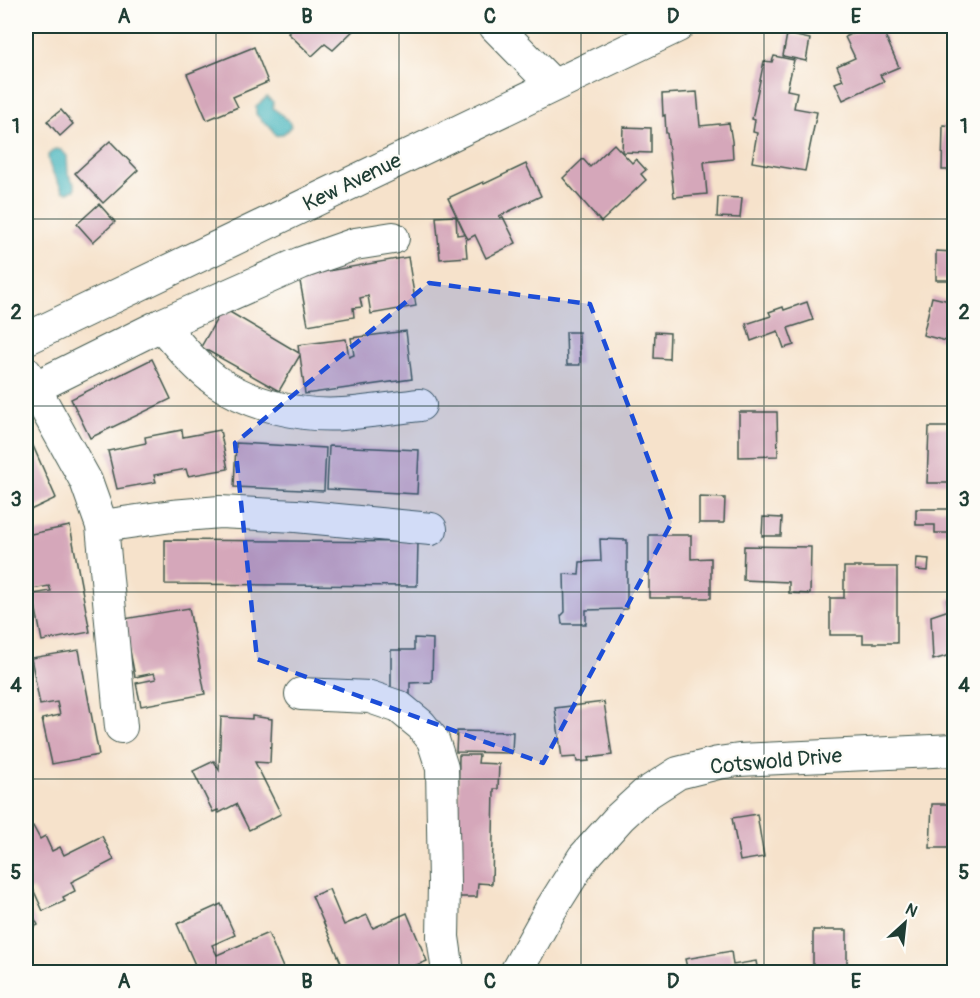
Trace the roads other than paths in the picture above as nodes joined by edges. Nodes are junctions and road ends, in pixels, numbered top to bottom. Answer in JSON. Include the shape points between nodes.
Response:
{"nodes":[{"id":1,"x":495,"y":26,"type":"edge"},
{"id":2,"x":678,"y":26,"type":"edge"},
{"id":3,"x":553,"y":86,"type":"junction"},
{"id":4,"x":393,"y":238,"type":"dead end"},
{"id":5,"x":161,"y":325,"type":"junction"},
{"id":6,"x":26,"y":339,"type":"edge"},
{"id":7,"x":28,"y":384,"type":"edge"},
{"id":8,"x":420,"y":405,"type":"dead end"},
{"id":9,"x":102,"y":526,"type":"junction"},
{"id":10,"x":431,"y":530,"type":"dead end"},
{"id":11,"x":301,"y":694,"type":"dead end"},
{"id":12,"x":121,"y":727,"type":"dead end"},
{"id":13,"x":954,"y":750,"type":"edge"},
{"id":14,"x":448,"y":972,"type":"edge"},
{"id":15,"x":516,"y":972,"type":"edge"}],
"edges":[{"from":1,"to":3,"type":"street"},
{"from":2,"to":3,"type":"street","name":"Kew Avenue"},
{"from":3,"to":6,"type":"street","name":"Kew Avenue"},
{"from":4,"to":5,"type":"street","via":[[355,244],[301,263]]},
{"from":5,"to":7,"type":"street"},
{"from":5,"to":8,"type":"street","via":[[216,381],[278,408],[342,414]]},
{"from":7,"to":9,"type":"street","via":[[86,481]]},
{"from":9,"to":10,"type":"street","via":[[220,512]]},
{"from":9,"to":12,"type":"street"},
{"from":11,"to":14,"type":"street","via":[[370,697],[399,707],[433,740],[442,768],[443,937]]},
{"from":13,"to":15,"type":"street","name":"Cotswold Drive","via":[[739,760],[678,773],[644,795],[583,858]]}]}
